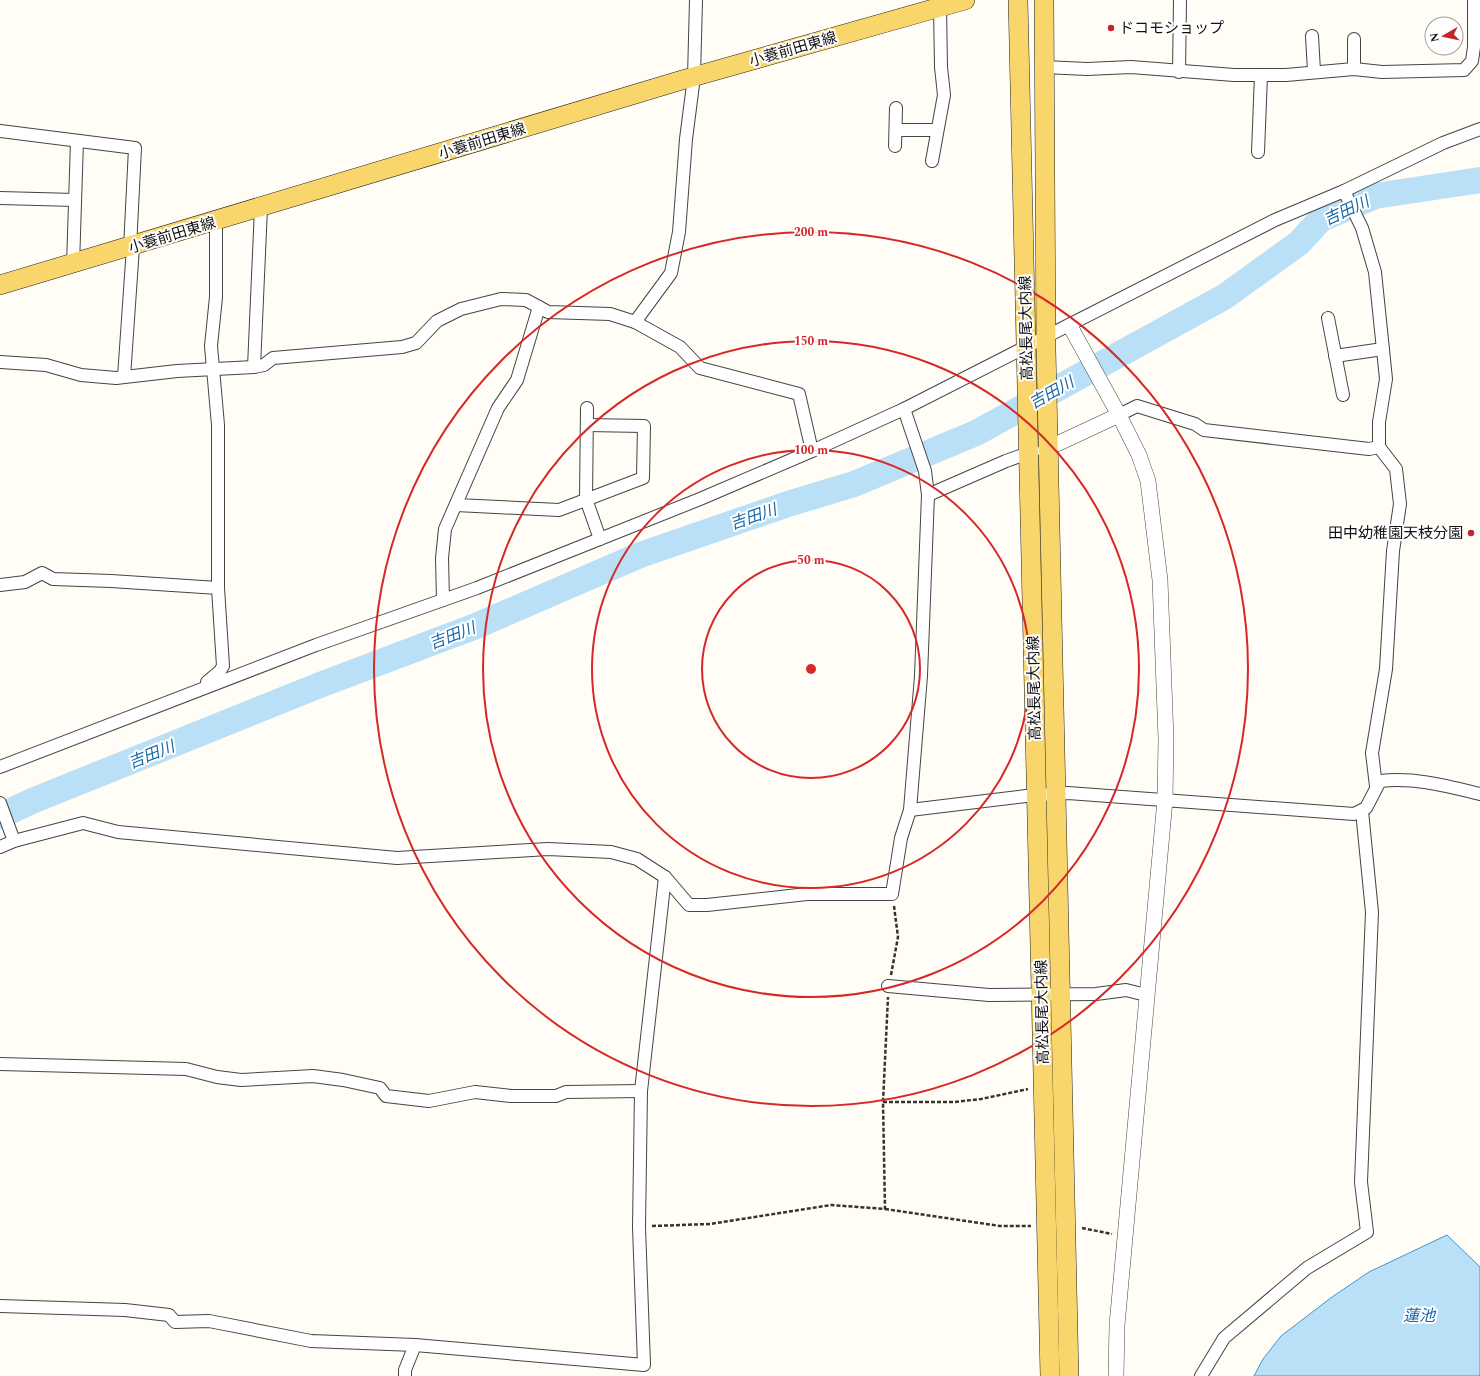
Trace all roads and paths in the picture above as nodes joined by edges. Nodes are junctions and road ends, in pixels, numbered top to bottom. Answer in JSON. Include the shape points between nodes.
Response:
{"nodes":[{"id":1,"x":696,"y":0,"type":"edge"},
{"id":2,"x":965,"y":0,"type":"edge"},
{"id":3,"x":1018,"y":0,"type":"edge"},
{"id":4,"x":1044,"y":0,"type":"edge"},
{"id":5,"x":1180,"y":0,"type":"edge"},
{"id":6,"x":1474,"y":0,"type":"edge"},
{"id":7,"x":940,"y":7,"type":"junction"},
{"id":8,"x":1312,"y":36,"type":"dead end"},
{"id":9,"x":1354,"y":39,"type":"dead end"},
{"id":10,"x":1044,"y":67,"type":"junction"},
{"id":11,"x":1354,"y":69,"type":"junction"},
{"id":12,"x":1314,"y":71,"type":"junction"},
{"id":13,"x":1179,"y":72,"type":"junction"},
{"id":14,"x":1261,"y":75,"type":"junction"},
{"id":15,"x":694,"y":77,"type":"junction"},
{"id":16,"x":896,"y":108,"type":"dead end"},
{"id":17,"x":1480,"y":129,"type":"edge"},
{"id":18,"x":896,"y":130,"type":"junction"},
{"id":19,"x":937,"y":130,"type":"junction"},
{"id":20,"x":0,"y":131,"type":"edge"},
{"id":21,"x":76,"y":141,"type":"junction"},
{"id":22,"x":895,"y":146,"type":"dead end"},
{"id":23,"x":1258,"y":152,"type":"dead end"},
{"id":24,"x":932,"y":161,"type":"dead end"},
{"id":25,"x":1346,"y":195,"type":"junction"},
{"id":26,"x":0,"y":198,"type":"edge"},
{"id":27,"x":75,"y":200,"type":"junction"},
{"id":28,"x":261,"y":208,"type":"junction"},
{"id":29,"x":216,"y":221,"type":"junction"},
{"id":30,"x":131,"y":247,"type":"junction"},
{"id":31,"x":73,"y":265,"type":"junction"},
{"id":32,"x":0,"y":285,"type":"edge"},
{"id":33,"x":539,"y":307,"type":"junction"},
{"id":34,"x":1328,"y":318,"type":"dead end"},
{"id":35,"x":635,"y":322,"type":"junction"},
{"id":36,"x":1074,"y":332,"type":"junction"},
{"id":37,"x":1046,"y":343,"type":"junction"},
{"id":38,"x":1383,"y":349,"type":"junction"},
{"id":39,"x":1027,"y":353,"type":"junction"},
{"id":40,"x":1336,"y":356,"type":"junction"},
{"id":41,"x":0,"y":362,"type":"edge"},
{"id":42,"x":254,"y":367,"type":"junction"},
{"id":43,"x":212,"y":369,"type":"junction"},
{"id":44,"x":124,"y":377,"type":"junction"},
{"id":45,"x":1343,"y":395,"type":"dead end"},
{"id":46,"x":587,"y":408,"type":"dead end"},
{"id":47,"x":904,"y":409,"type":"junction"},
{"id":48,"x":1119,"y":415,"type":"junction"},
{"id":49,"x":587,"y":425,"type":"junction"},
{"id":50,"x":1049,"y":440,"type":"junction"},
{"id":51,"x":1379,"y":446,"type":"junction"},
{"id":52,"x":1029,"y":448,"type":"junction"},
{"id":53,"x":812,"y":451,"type":"junction"},
{"id":54,"x":928,"y":495,"type":"junction"},
{"id":55,"x":586,"y":499,"type":"junction"},
{"id":56,"x":456,"y":505,"type":"junction"},
{"id":57,"x":600,"y":539,"type":"junction"},
{"id":58,"x":0,"y":585,"type":"edge"},
{"id":59,"x":218,"y":588,"type":"junction"},
{"id":60,"x":443,"y":600,"type":"junction"},
{"id":61,"x":200,"y":689,"type":"junction"},
{"id":62,"x":0,"y":767,"type":"edge"},
{"id":63,"x":1376,"y":786,"type":"junction"},
{"id":64,"x":1056,"y":794,"type":"junction"},
{"id":65,"x":1480,"y":794,"type":"edge"},
{"id":66,"x":1037,"y":795,"type":"junction"},
{"id":67,"x":1164,"y":800,"type":"junction"},
{"id":68,"x":0,"y":803,"type":"edge"},
{"id":69,"x":910,"y":810,"type":"junction"},
{"id":70,"x":1362,"y":811,"type":"junction"},
{"id":71,"x":14,"y":841,"type":"junction"},
{"id":72,"x":0,"y":847,"type":"edge"},
{"id":73,"x":664,"y":877,"type":"junction"},
{"id":74,"x":888,"y":986,"type":"dead end"},
{"id":75,"x":1041,"y":994,"type":"junction"},
{"id":76,"x":1060,"y":994,"type":"junction"},
{"id":77,"x":1146,"y":996,"type":"junction"},
{"id":78,"x":0,"y":1064,"type":"edge"},
{"id":79,"x":1032,"y":1088,"type":"dead end"},
{"id":80,"x":641,"y":1091,"type":"junction"},
{"id":81,"x":885,"y":1209,"type":"junction"},
{"id":82,"x":1035,"y":1226,"type":"dead end"},
{"id":83,"x":639,"y":1227,"type":"junction"},
{"id":84,"x":1075,"y":1227,"type":"dead end"},
{"id":85,"x":1125,"y":1236,"type":"junction"},
{"id":86,"x":0,"y":1306,"type":"edge"},
{"id":87,"x":416,"y":1345,"type":"junction"},
{"id":88,"x":405,"y":1376,"type":"edge"},
{"id":89,"x":1050,"y":1376,"type":"edge"},
{"id":90,"x":1069,"y":1376,"type":"edge"},
{"id":91,"x":1116,"y":1376,"type":"edge"},
{"id":92,"x":1201,"y":1376,"type":"edge"}],
"edges":[{"from":1,"to":15,"type":"street"},
{"from":2,"to":7,"type":"main road","name":"小蓑前田東線"},
{"from":3,"to":39,"type":"main road","name":"高松長尾大内線"},
{"from":4,"to":10,"type":"main road","name":"高松長尾大内線"},
{"from":5,"to":13,"type":"street"},
{"from":6,"to":11,"type":"street","via":[[1474,47],[1472,61],[1464,70],[1382,72]]},
{"from":7,"to":15,"type":"main road","name":"小蓑前田東線"},
{"from":7,"to":19,"type":"street","via":[[944,95]]},
{"from":8,"to":12,"type":"street"},
{"from":9,"to":11,"type":"street"},
{"from":10,"to":13,"type":"street","via":[[1131,67]]},
{"from":10,"to":37,"type":"main road","name":"高松長尾大内線"},
{"from":11,"to":12,"type":"street"},
{"from":12,"to":14,"type":"street"},
{"from":13,"to":14,"type":"street"},
{"from":14,"to":23,"type":"street"},
{"from":15,"to":28,"type":"main road","name":"小蓑前田東線"},
{"from":15,"to":35,"type":"street","via":[[679,232],[671,272]]},
{"from":16,"to":18,"type":"street"},
{"from":17,"to":25,"type":"street","via":[[1443,143]]},
{"from":18,"to":19,"type":"street"},
{"from":18,"to":22,"type":"street"},
{"from":19,"to":24,"type":"street"},
{"from":20,"to":21,"type":"street"},
{"from":21,"to":27,"type":"street"},
{"from":21,"to":30,"type":"street","via":[[135,148]]},
{"from":25,"to":36,"type":"street","via":[[1275,220]]},
{"from":25,"to":38,"type":"street","via":[[1362,228],[1375,272]]},
{"from":26,"to":27,"type":"street"},
{"from":27,"to":31,"type":"street"},
{"from":28,"to":29,"type":"main road","name":"小蓑前田東線"},
{"from":28,"to":42,"type":"street"},
{"from":29,"to":30,"type":"main road","name":"小蓑前田東線"},
{"from":29,"to":43,"type":"street","via":[[216,297],[211,346]]},
{"from":30,"to":31,"type":"main road","name":"小蓑前田東線"},
{"from":30,"to":44,"type":"street"},
{"from":31,"to":32,"type":"main road","name":"小蓑前田東線"},
{"from":33,"to":35,"type":"street","via":[[548,312],[610,314]]},
{"from":33,"to":42,"type":"street","via":[[526,300],[501,299],[461,309],[438,322],[416,343],[402,347],[273,358],[264,365]]},
{"from":33,"to":56,"type":"street","via":[[517,380],[498,408]]},
{"from":34,"to":40,"type":"street"},
{"from":35,"to":53,"type":"street","via":[[680,347],[700,368],[799,394]]},
{"from":36,"to":37,"type":"street"},
{"from":36,"to":48,"type":"street"},
{"from":37,"to":39,"type":"street"},
{"from":37,"to":50,"type":"main road","name":"高松長尾大内線"},
{"from":38,"to":40,"type":"street"},
{"from":38,"to":51,"type":"street","via":[[1386,379],[1379,422]]},
{"from":39,"to":47,"type":"street"},
{"from":39,"to":52,"type":"main road","name":"高松長尾大内線"},
{"from":40,"to":45,"type":"street"},
{"from":41,"to":44,"type":"street","via":[[46,365],[81,375]]},
{"from":42,"to":43,"type":"street"},
{"from":43,"to":44,"type":"street"},
{"from":43,"to":59,"type":"street","via":[[218,425]]},
{"from":46,"to":49,"type":"street"},
{"from":47,"to":53,"type":"street"},
{"from":47,"to":54,"type":"street","via":[[925,471]]},
{"from":48,"to":50,"type":"street","via":[[1059,443]]},
{"from":48,"to":51,"type":"street","via":[[1137,406],[1195,424],[1204,430],[1369,449]]},
{"from":48,"to":67,"type":"street","via":[[1139,455],[1148,481],[1152,508],[1161,604],[1166,739]]},
{"from":49,"to":55,"type":"street"},
{"from":49,"to":55,"type":"street","via":[[644,426],[643,478]]},
{"from":50,"to":52,"type":"street"},
{"from":50,"to":64,"type":"main road","name":"高松長尾大内線"},
{"from":51,"to":63,"type":"street","via":[[1396,469],[1400,504],[1393,551],[1386,669],[1372,753]]},
{"from":52,"to":54,"type":"street"},
{"from":52,"to":66,"type":"main road","name":"高松長尾大内線"},
{"from":53,"to":57,"type":"street"},
{"from":54,"to":69,"type":"street","via":[[922,661]]},
{"from":55,"to":56,"type":"street","via":[[559,510]]},
{"from":55,"to":57,"type":"street"},
{"from":56,"to":60,"type":"street","via":[[445,529],[442,558]]},
{"from":57,"to":60,"type":"street"},
{"from":58,"to":59,"type":"street","via":[[25,582],[42,573],[53,579]]},
{"from":59,"to":61,"type":"street","via":[[223,666]]},
{"from":60,"to":61,"type":"street"},
{"from":61,"to":62,"type":"street"},
{"from":63,"to":65,"type":"street","via":[[1380,781],[1424,781]]},
{"from":63,"to":70,"type":"street","via":[[1373,797]]},
{"from":64,"to":66,"type":"street"},
{"from":64,"to":67,"type":"street"},
{"from":64,"to":76,"type":"main road","name":"高松長尾大内線"},
{"from":66,"to":69,"type":"street"},
{"from":66,"to":75,"type":"main road","name":"高松長尾大内線"},
{"from":67,"to":70,"type":"street","via":[[1344,814]]},
{"from":67,"to":77,"type":"street"},
{"from":68,"to":71,"type":"street"},
{"from":69,"to":73,"type":"street","via":[[901,838],[892,894],[807,894],[689,905]]},
{"from":70,"to":92,"type":"street","via":[[1372,912],[1361,1182],[1367,1232],[1307,1268],[1224,1338]]},
{"from":71,"to":72,"type":"street"},
{"from":71,"to":73,"type":"street","via":[[83,823],[118,832],[397,858],[548,849],[611,852],[636,859]]},
{"from":73,"to":80,"type":"street"},
{"from":74,"to":75,"type":"street","via":[[989,996]]},
{"from":75,"to":76,"type":"street"},
{"from":75,"to":89,"type":"main road","name":"高松長尾大内線"},
{"from":76,"to":77,"type":"street","via":[[1096,994],[1126,990]]},
{"from":76,"to":90,"type":"main road","name":"高松長尾大内線"},
{"from":77,"to":85,"type":"street"},
{"from":78,"to":80,"type":"street","via":[[186,1069],[241,1080],[313,1076],[380,1088],[386,1096],[429,1101],[475,1092],[511,1096],[556,1096],[566,1092]]},
{"from":79,"to":81,"type":"path","via":[[954,1102],[883,1102]]},
{"from":80,"to":83,"type":"street"},
{"from":81,"to":82,"type":"path","via":[[1000,1226]]},
{"from":81,"to":83,"type":"path","via":[[831,1204],[710,1224]]},
{"from":83,"to":87,"type":"street","via":[[644,1365]]},
{"from":84,"to":85,"type":"path"},
{"from":85,"to":91,"type":"street","via":[[1117,1325]]},
{"from":86,"to":87,"type":"street","via":[[125,1310],[169,1315],[174,1322],[208,1321],[311,1341]]},
{"from":87,"to":88,"type":"street"}]}
